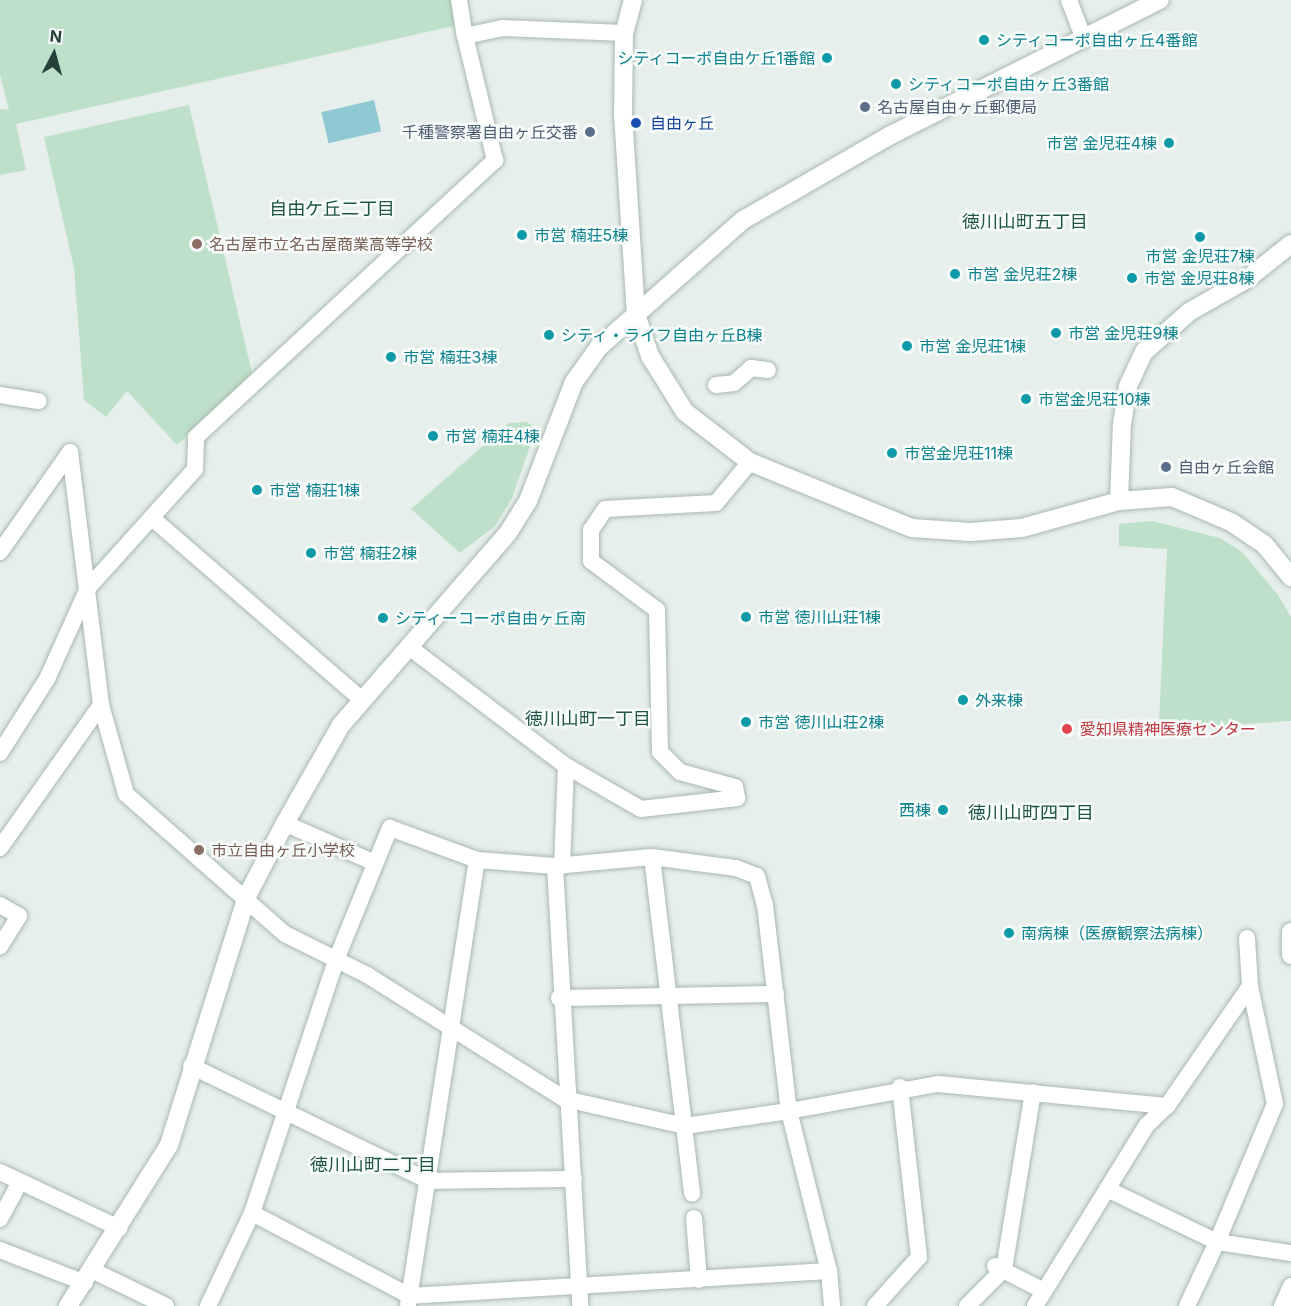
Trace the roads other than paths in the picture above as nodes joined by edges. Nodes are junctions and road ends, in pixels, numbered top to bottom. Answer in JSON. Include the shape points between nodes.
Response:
{"nodes":[{"id":1,"x":459,"y":0,"type":"edge"},
{"id":2,"x":633,"y":0,"type":"edge"},
{"id":3,"x":1069,"y":0,"type":"edge"},
{"id":4,"x":1160,"y":0,"type":"edge"},
{"id":5,"x":624,"y":33,"type":"junction"},
{"id":6,"x":465,"y":36,"type":"junction"},
{"id":7,"x":1083,"y":37,"type":"junction"},
{"id":8,"x":1291,"y":244,"type":"edge"},
{"id":9,"x":636,"y":314,"type":"junction"},
{"id":10,"x":768,"y":370,"type":"dead end"},
{"id":11,"x":716,"y":385,"type":"dead end"},
{"id":12,"x":0,"y":395,"type":"edge"},
{"id":13,"x":39,"y":401,"type":"dead end"},
{"id":14,"x":750,"y":462,"type":"junction"},
{"id":15,"x":1119,"y":501,"type":"junction"},
{"id":16,"x":152,"y":518,"type":"junction"},
{"id":17,"x":0,"y":552,"type":"edge"},
{"id":18,"x":1291,"y":577,"type":"edge"},
{"id":19,"x":88,"y":588,"type":"junction"},
{"id":20,"x":410,"y":647,"type":"junction"},
{"id":21,"x":361,"y":699,"type":"junction"},
{"id":22,"x":101,"y":705,"type":"junction"},
{"id":23,"x":0,"y":753,"type":"edge"},
{"id":24,"x":566,"y":766,"type":"junction"},
{"id":25,"x":284,"y":823,"type":"junction"},
{"id":26,"x":0,"y":848,"type":"edge"},
{"id":27,"x":652,"y":857,"type":"junction"},
{"id":28,"x":477,"y":860,"type":"junction"},
{"id":29,"x":373,"y":862,"type":"junction"},
{"id":30,"x":559,"y":866,"type":"junction"},
{"id":31,"x":247,"y":896,"type":"junction"},
{"id":32,"x":0,"y":905,"type":"edge"},
{"id":33,"x":1291,"y":932,"type":"edge"},
{"id":34,"x":1247,"y":938,"type":"dead end"},
{"id":35,"x":0,"y":947,"type":"edge"},
{"id":36,"x":1291,"y":955,"type":"edge"},
{"id":37,"x":336,"y":960,"type":"junction"},
{"id":38,"x":1250,"y":986,"type":"junction"},
{"id":39,"x":776,"y":994,"type":"junction"},
{"id":40,"x":669,"y":996,"type":"junction"},
{"id":41,"x":560,"y":998,"type":"junction"},
{"id":42,"x":448,"y":1031,"type":"junction"},
{"id":43,"x":191,"y":1066,"type":"junction"},
{"id":44,"x":900,"y":1088,"type":"junction"},
{"id":45,"x":1033,"y":1092,"type":"junction"},
{"id":46,"x":565,"y":1099,"type":"junction"},
{"id":47,"x":1167,"y":1106,"type":"junction"},
{"id":48,"x":789,"y":1111,"type":"junction"},
{"id":49,"x":289,"y":1114,"type":"junction"},
{"id":50,"x":686,"y":1126,"type":"junction"},
{"id":51,"x":0,"y":1172,"type":"edge"},
{"id":52,"x":574,"y":1179,"type":"junction"},
{"id":53,"x":429,"y":1181,"type":"junction"},
{"id":54,"x":20,"y":1182,"type":"junction"},
{"id":55,"x":1107,"y":1189,"type":"junction"},
{"id":56,"x":692,"y":1194,"type":"dead end"},
{"id":57,"x":252,"y":1214,"type":"junction"},
{"id":58,"x":694,"y":1218,"type":"dead end"},
{"id":59,"x":0,"y":1219,"type":"edge"},
{"id":60,"x":119,"y":1228,"type":"junction"},
{"id":61,"x":1217,"y":1242,"type":"junction"},
{"id":62,"x":0,"y":1250,"type":"edge"},
{"id":63,"x":1291,"y":1253,"type":"edge"},
{"id":64,"x":1000,"y":1267,"type":"junction"},
{"id":65,"x":829,"y":1271,"type":"junction"},
{"id":66,"x":90,"y":1277,"type":"junction"},
{"id":67,"x":699,"y":1280,"type":"junction"},
{"id":68,"x":1291,"y":1286,"type":"edge"},
{"id":69,"x":579,"y":1289,"type":"junction"},
{"id":70,"x":409,"y":1301,"type":"edge"},
{"id":71,"x":1038,"y":1301,"type":"edge"},
{"id":72,"x":68,"y":1306,"type":"edge"},
{"id":73,"x":166,"y":1306,"type":"edge"},
{"id":74,"x":208,"y":1306,"type":"edge"},
{"id":75,"x":580,"y":1306,"type":"edge"},
{"id":76,"x":832,"y":1306,"type":"edge"},
{"id":77,"x":875,"y":1306,"type":"edge"},
{"id":78,"x":967,"y":1306,"type":"edge"},
{"id":79,"x":1187,"y":1306,"type":"edge"},
{"id":80,"x":1282,"y":1306,"type":"edge"}],
"edges":[{"from":1,"to":6,"type":"street"},
{"from":2,"to":5,"type":"street"},
{"from":3,"to":7,"type":"street"},
{"from":4,"to":7,"type":"street"},
{"from":5,"to":6,"type":"street","via":[[503,28]]},
{"from":5,"to":9,"type":"street","via":[[623,114]]},
{"from":6,"to":16,"type":"street","via":[[495,160],[196,437],[195,469]]},
{"from":7,"to":9,"type":"street","via":[[891,135],[743,220]]},
{"from":8,"to":15,"type":"street","via":[[1247,279],[1190,312],[1144,352],[1128,386],[1122,424]]},
{"from":9,"to":14,"type":"street","via":[[650,356],[684,412]]},
{"from":9,"to":20,"type":"street","via":[[599,347],[574,382],[528,501],[508,533]]},
{"from":10,"to":11,"type":"street","via":[[751,368],[734,382]]},
{"from":12,"to":13,"type":"street"},
{"from":14,"to":15,"type":"street","via":[[912,528],[970,532],[1022,528]]},
{"from":14,"to":24,"type":"street","via":[[716,503],[605,509],[591,530],[591,561],[657,610],[660,752],[680,772],[735,787],[737,798],[641,808]]},
{"from":15,"to":18,"type":"street","via":[[1172,497],[1207,510],[1264,544]]},
{"from":16,"to":19,"type":"street"},
{"from":16,"to":21,"type":"street"},
{"from":17,"to":19,"type":"street","via":[[70,452]]},
{"from":19,"to":22,"type":"street"},
{"from":19,"to":23,"type":"street","via":[[47,679]]},
{"from":20,"to":21,"type":"street"},
{"from":20,"to":24,"type":"street"},
{"from":21,"to":25,"type":"street"},
{"from":22,"to":26,"type":"street"},
{"from":22,"to":31,"type":"street","via":[[126,794]]},
{"from":24,"to":30,"type":"street"},
{"from":25,"to":29,"type":"street"},
{"from":25,"to":31,"type":"street"},
{"from":27,"to":30,"type":"street"},
{"from":27,"to":39,"type":"street","via":[[736,867],[756,876]]},
{"from":27,"to":40,"type":"street"},
{"from":28,"to":29,"type":"street","via":[[390,828]]},
{"from":28,"to":30,"type":"street"},
{"from":28,"to":42,"type":"street"},
{"from":29,"to":37,"type":"street"},
{"from":30,"to":41,"type":"street"},
{"from":31,"to":37,"type":"street","via":[[285,934]]},
{"from":31,"to":43,"type":"street"},
{"from":32,"to":35,"type":"street","via":[[19,916]]},
{"from":33,"to":36,"type":"street"},
{"from":34,"to":38,"type":"street"},
{"from":37,"to":42,"type":"street"},
{"from":37,"to":49,"type":"street"},
{"from":38,"to":47,"type":"street"},
{"from":38,"to":61,"type":"street","via":[[1275,1104]]},
{"from":39,"to":40,"type":"street"},
{"from":39,"to":48,"type":"street"},
{"from":40,"to":41,"type":"street"},
{"from":40,"to":50,"type":"street"},
{"from":41,"to":46,"type":"street"},
{"from":42,"to":46,"type":"street"},
{"from":42,"to":53,"type":"street"},
{"from":43,"to":49,"type":"street"},
{"from":43,"to":60,"type":"street","via":[[169,1145]]},
{"from":44,"to":45,"type":"street","via":[[938,1084]]},
{"from":44,"to":48,"type":"street"},
{"from":44,"to":77,"type":"street","via":[[919,1257]]},
{"from":45,"to":47,"type":"street"},
{"from":45,"to":64,"type":"street"},
{"from":46,"to":50,"type":"street"},
{"from":46,"to":52,"type":"street"},
{"from":47,"to":55,"type":"street","via":[[1147,1125]]},
{"from":48,"to":50,"type":"street"},
{"from":48,"to":65,"type":"street"},
{"from":49,"to":53,"type":"street"},
{"from":49,"to":57,"type":"street"},
{"from":50,"to":56,"type":"street"},
{"from":51,"to":54,"type":"street"},
{"from":52,"to":53,"type":"street"},
{"from":52,"to":69,"type":"street"},
{"from":53,"to":70,"type":"street"},
{"from":54,"to":59,"type":"street"},
{"from":54,"to":60,"type":"street"},
{"from":55,"to":61,"type":"street"},
{"from":55,"to":71,"type":"street"},
{"from":57,"to":70,"type":"street"},
{"from":57,"to":74,"type":"street"},
{"from":58,"to":67,"type":"street"},
{"from":60,"to":66,"type":"street"},
{"from":61,"to":63,"type":"street"},
{"from":61,"to":79,"type":"street"},
{"from":62,"to":66,"type":"street"},
{"from":64,"to":71,"type":"street"},
{"from":64,"to":78,"type":"street"},
{"from":65,"to":67,"type":"street"},
{"from":65,"to":76,"type":"street"},
{"from":66,"to":72,"type":"street"},
{"from":66,"to":73,"type":"street"},
{"from":67,"to":69,"type":"street"},
{"from":68,"to":80,"type":"street"},
{"from":69,"to":70,"type":"street"},
{"from":69,"to":75,"type":"street"}]}
